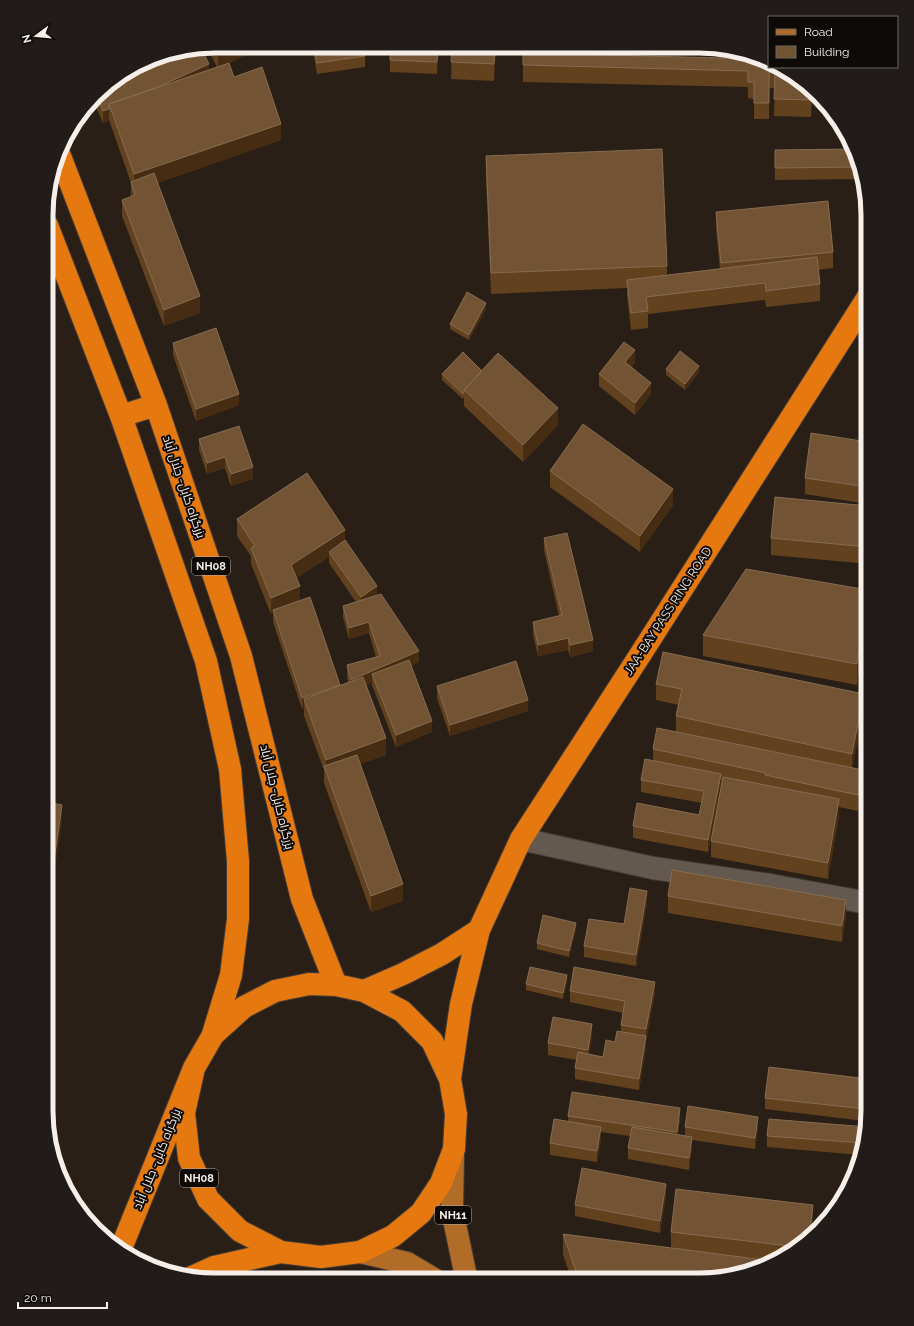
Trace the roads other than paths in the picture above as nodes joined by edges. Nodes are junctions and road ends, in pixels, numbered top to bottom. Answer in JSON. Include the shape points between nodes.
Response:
{"nodes":[{"id":1,"x":62,"y":162,"type":"edge"},
{"id":2,"x":53,"y":241,"type":"edge"},
{"id":3,"x":861,"y":308,"type":"edge"},
{"id":4,"x":156,"y":405,"type":"junction"},
{"id":5,"x":121,"y":416,"type":"junction"},
{"id":6,"x":521,"y":839,"type":"junction"},
{"id":7,"x":861,"y":902,"type":"edge"},
{"id":8,"x":479,"y":930,"type":"junction"},
{"id":9,"x":336,"y":984,"type":"junction"},
{"id":10,"x":364,"y":990,"type":"junction"},
{"id":11,"x":213,"y":1035,"type":"junction"},
{"id":12,"x":194,"y":1068,"type":"junction"},
{"id":13,"x":450,"y":1079,"type":"junction"},
{"id":14,"x":454,"y":1149,"type":"junction"},
{"id":15,"x":123,"y":1244,"type":"edge"},
{"id":16,"x":281,"y":1252,"type":"junction"},
{"id":17,"x":360,"y":1252,"type":"junction"},
{"id":18,"x":201,"y":1273,"type":"edge"},
{"id":19,"x":423,"y":1273,"type":"edge"},
{"id":20,"x":465,"y":1273,"type":"edge"}],
"edges":[{"from":1,"to":4,"type":"highway","name":"بزرگراه کابل- جلال آباد","number":"NH08"},
{"from":2,"to":5,"type":"highway","name":"بزرگراه کابل- جلال آباد","number":"NH08"},
{"from":3,"to":6,"type":"highway","name":"JAA-BAY PASS RING ROAD"},
{"from":4,"to":5,"type":"highway"},
{"from":4,"to":9,"type":"highway","name":"بزرگراه کابل- جلال آباد","number":"NH08","via":[[241,656],[302,898]]},
{"from":5,"to":11,"type":"highway","name":"بزرگراه کابل- جلال آباد","number":"NH08","via":[[206,661],[230,769],[238,861],[238,919],[231,975]]},
{"from":6,"to":7,"type":"street","via":[[652,868],[770,885]]},
{"from":6,"to":8,"type":"highway","name":"JAA-BAY PASS RING ROAD"},
{"from":8,"to":10,"type":"highway","via":[[442,954]]},
{"from":8,"to":13,"type":"highway","name":"JAA-BAY PASS RING ROAD","via":[[461,1004]]},
{"from":9,"to":10,"type":"highway","name":"بزرگراه کابل- جلال آباد","number":"NH08"},
{"from":9,"to":11,"type":"highway","name":"بزرگراه کابل- جلال آباد","number":"NH08","via":[[309,984],[275,991],[244,1007]]},
{"from":10,"to":13,"type":"highway","name":"بزرگراه کابل- جلال آباد","number":"NH08","via":[[402,1011],[432,1041]]},
{"from":11,"to":12,"type":"highway","name":"بزرگراه کابل- جلال آباد","number":"NH08"},
{"from":12,"to":15,"type":"highway","name":"بزرگراه کابل- جلال آباد","number":"NH08"},
{"from":12,"to":16,"type":"highway","name":"بزرگراه کابل- جلال آباد","number":"NH08","via":[[184,1113],[189,1158],[208,1199],[240,1231]]},
{"from":13,"to":14,"type":"highway","name":"بزرگراه کابل- جلال آباد","number":"NH08","via":[[456,1114]]},
{"from":14,"to":17,"type":"highway","name":"بزرگراه کابل- جلال آباد","number":"NH08","via":[[441,1183],[421,1213],[393,1236]]},
{"from":14,"to":20,"type":"main road","number":"NH11","via":[[452,1210]]},
{"from":16,"to":17,"type":"highway","name":"بزرگراه کابل- جلال آباد","number":"NH08","via":[[321,1257]]},
{"from":16,"to":18,"type":"highway","name":"بزرگراه کابل- جلال آباد","number":"NH08","via":[[214,1267]]},
{"from":17,"to":19,"type":"main road","via":[[407,1264]]}]}
